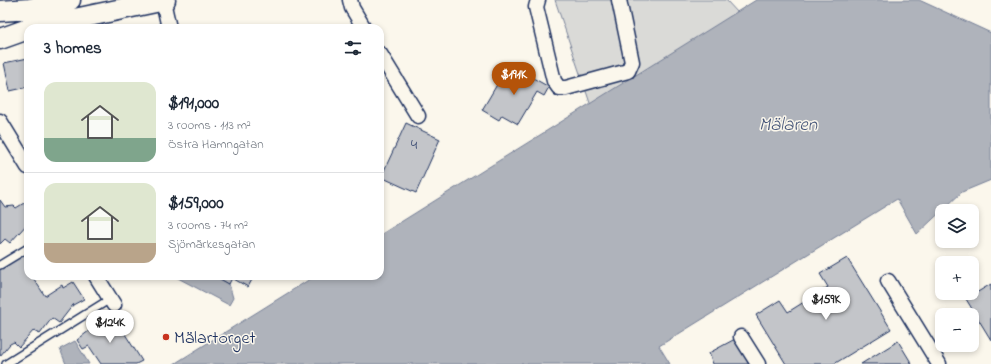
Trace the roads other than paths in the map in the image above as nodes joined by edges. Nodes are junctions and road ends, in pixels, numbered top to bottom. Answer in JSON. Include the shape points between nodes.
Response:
{"nodes":[{"id":1,"x":70,"y":0,"type":"edge"},
{"id":2,"x":164,"y":0,"type":"edge"},
{"id":3,"x":350,"y":0,"type":"edge"},
{"id":4,"x":538,"y":0,"type":"edge"},
{"id":5,"x":619,"y":0,"type":"edge"},
{"id":6,"x":0,"y":11,"type":"edge"},
{"id":7,"x":51,"y":24,"type":"edge"},
{"id":8,"x":168,"y":24,"type":"edge"},
{"id":9,"x":362,"y":24,"type":"edge"},
{"id":10,"x":24,"y":30,"type":"edge"},
{"id":11,"x":0,"y":39,"type":"edge"},
{"id":12,"x":384,"y":61,"type":"edge"},
{"id":13,"x":418,"y":116,"type":"dead end"},
{"id":14,"x":0,"y":121,"type":"edge"},
{"id":15,"x":24,"y":160,"type":"edge"},
{"id":16,"x":24,"y":250,"type":"edge"},
{"id":17,"x":0,"y":264,"type":"edge"},
{"id":18,"x":98,"y":280,"type":"edge"},
{"id":19,"x":888,"y":281,"type":"dead end"},
{"id":20,"x":112,"y":302,"type":"joint"},
{"id":21,"x":741,"y":337,"type":"dead end"},
{"id":22,"x":6,"y":364,"type":"edge"},
{"id":23,"x":758,"y":364,"type":"edge"},
{"id":24,"x":939,"y":364,"type":"edge"}],
"edges":[{"from":1,"to":6,"type":"main road","via":[[30,9]]},
{"from":2,"to":7,"type":"main road"},
{"from":2,"to":8,"type":"street"},
{"from":3,"to":9,"type":"street"},
{"from":4,"to":5,"type":"street","via":[[536,8],[554,81],[559,88],[566,88],[628,71],[632,62]]},
{"from":10,"to":11,"type":"main road"},
{"from":12,"to":13,"type":"street"},
{"from":14,"to":15,"type":"street"},
{"from":16,"to":17,"type":"lane"},
{"from":18,"to":20,"type":"street"},
{"from":19,"to":24,"type":"street"},
{"from":20,"to":22,"type":"lane"},
{"from":21,"to":23,"type":"street"}]}
